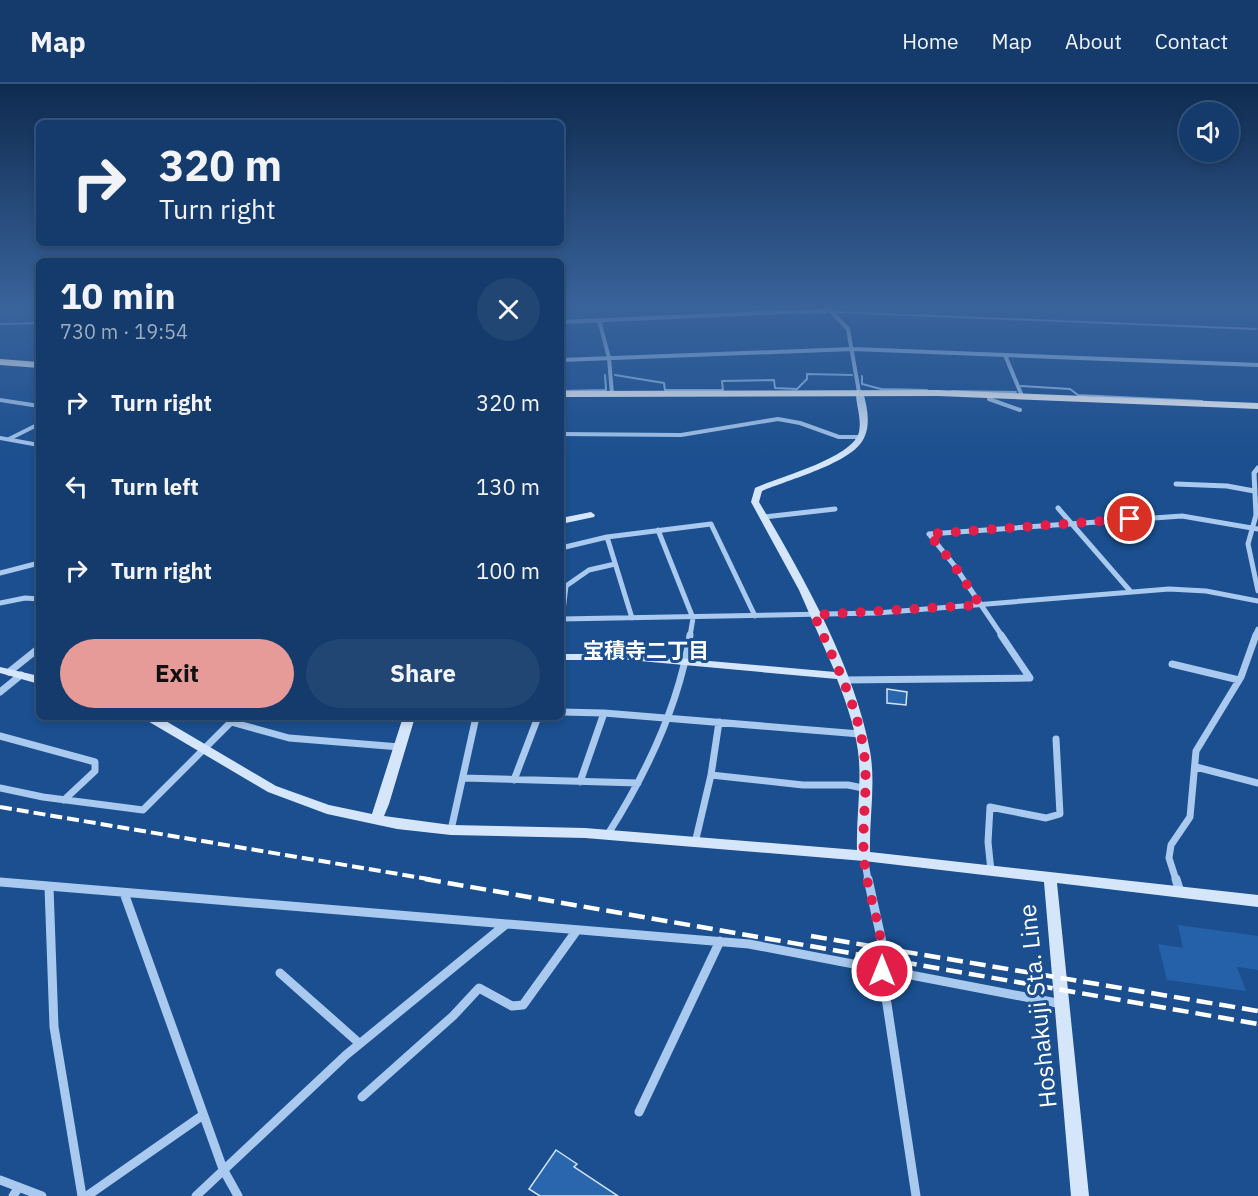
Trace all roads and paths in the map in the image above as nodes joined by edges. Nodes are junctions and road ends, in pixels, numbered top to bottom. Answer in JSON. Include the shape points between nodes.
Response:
{"nodes":[{"id":1,"x":1005,"y":355,"type":"edge"},
{"id":2,"x":666,"y":356,"type":"edge"},
{"id":3,"x":854,"y":356,"type":"edge"},
{"id":4,"x":1028,"y":356,"type":"edge"},
{"id":5,"x":609,"y":358,"type":"junction"},
{"id":6,"x":564,"y":360,"type":"edge"},
{"id":7,"x":0,"y":364,"type":"edge"},
{"id":8,"x":1258,"y":365,"type":"edge"},
{"id":9,"x":36,"y":367,"type":"edge"},
{"id":10,"x":612,"y":394,"type":"junction"},
{"id":11,"x":860,"y":394,"type":"junction"},
{"id":12,"x":564,"y":396,"type":"edge"},
{"id":13,"x":564,"y":396,"type":"edge"},
{"id":14,"x":1022,"y":396,"type":"junction"},
{"id":15,"x":989,"y":399,"type":"junction"},
{"id":16,"x":0,"y":400,"type":"edge"},
{"id":17,"x":36,"y":406,"type":"edge"},
{"id":18,"x":1258,"y":408,"type":"edge"},
{"id":19,"x":1020,"y":410,"type":"dead end"},
{"id":20,"x":36,"y":426,"type":"edge"},
{"id":21,"x":564,"y":434,"type":"edge"},
{"id":22,"x":861,"y":437,"type":"junction"},
{"id":23,"x":0,"y":438,"type":"edge"},
{"id":24,"x":8,"y":440,"type":"junction"},
{"id":25,"x":36,"y":445,"type":"edge"},
{"id":26,"x":1258,"y":468,"type":"edge"},
{"id":27,"x":1176,"y":484,"type":"dead end"},
{"id":28,"x":1254,"y":490,"type":"junction"},
{"id":29,"x":1058,"y":508,"type":"dead end"},
{"id":30,"x":835,"y":509,"type":"dead end"},
{"id":31,"x":591,"y":515,"type":"dead end"},
{"id":32,"x":764,"y":517,"type":"junction"},
{"id":33,"x":564,"y":521,"type":"edge"},
{"id":34,"x":1070,"y":524,"type":"junction"},
{"id":35,"x":1255,"y":528,"type":"edge"},
{"id":36,"x":658,"y":530,"type":"junction"},
{"id":37,"x":607,"y":537,"type":"junction"},
{"id":38,"x":564,"y":547,"type":"edge"},
{"id":39,"x":36,"y":564,"type":"edge"},
{"id":40,"x":615,"y":564,"type":"junction"},
{"id":41,"x":0,"y":573,"type":"edge"},
{"id":42,"x":1258,"y":591,"type":"edge"},
{"id":43,"x":1131,"y":592,"type":"junction"},
{"id":44,"x":36,"y":599,"type":"edge"},
{"id":45,"x":1258,"y":601,"type":"edge"},
{"id":46,"x":564,"y":602,"type":"edge"},
{"id":47,"x":0,"y":603,"type":"edge"},
{"id":48,"x":980,"y":605,"type":"junction"},
{"id":49,"x":814,"y":615,"type":"junction"},
{"id":50,"x":755,"y":616,"type":"junction"},
{"id":51,"x":632,"y":618,"type":"junction"},
{"id":52,"x":693,"y":618,"type":"junction"},
{"id":53,"x":564,"y":619,"type":"edge"},
{"id":54,"x":1258,"y":629,"type":"edge"},
{"id":55,"x":36,"y":650,"type":"edge"},
{"id":56,"x":564,"y":657,"type":"edge"},
{"id":57,"x":686,"y":662,"type":"junction"},
{"id":58,"x":1172,"y":664,"type":"dead end"},
{"id":59,"x":4,"y":671,"type":"edge"},
{"id":60,"x":21,"y":675,"type":"junction"},
{"id":61,"x":841,"y":678,"type":"junction"},
{"id":62,"x":36,"y":679,"type":"edge"},
{"id":63,"x":1239,"y":680,"type":"junction"},
{"id":64,"x":0,"y":692,"type":"edge"},
{"id":65,"x":564,"y":712,"type":"edge"},
{"id":66,"x":604,"y":713,"type":"junction"},
{"id":67,"x":667,"y":718,"type":"junction"},
{"id":68,"x":155,"y":720,"type":"edge"},
{"id":69,"x":230,"y":720,"type":"edge"},
{"id":70,"x":234,"y":720,"type":"edge"},
{"id":71,"x":408,"y":720,"type":"edge"},
{"id":72,"x":475,"y":720,"type":"edge"},
{"id":73,"x":537,"y":720,"type":"edge"},
{"id":74,"x":719,"y":722,"type":"junction"},
{"id":75,"x":860,"y":734,"type":"junction"},
{"id":76,"x":0,"y":736,"type":"edge"},
{"id":77,"x":1056,"y":739,"type":"dead end"},
{"id":78,"x":401,"y":747,"type":"junction"},
{"id":79,"x":205,"y":750,"type":"junction"},
{"id":80,"x":1196,"y":767,"type":"junction"},
{"id":81,"x":711,"y":775,"type":"junction"},
{"id":82,"x":463,"y":778,"type":"junction"},
{"id":83,"x":514,"y":780,"type":"junction"},
{"id":84,"x":580,"y":782,"type":"junction"},
{"id":85,"x":638,"y":783,"type":"junction"},
{"id":86,"x":1258,"y":783,"type":"edge"},
{"id":87,"x":0,"y":788,"type":"edge"},
{"id":88,"x":863,"y":788,"type":"junction"},
{"id":89,"x":64,"y":800,"type":"junction"},
{"id":90,"x":376,"y":820,"type":"junction"},
{"id":91,"x":451,"y":830,"type":"junction"},
{"id":92,"x":608,"y":834,"type":"junction"},
{"id":93,"x":695,"y":843,"type":"junction"},
{"id":94,"x":864,"y":856,"type":"junction"},
{"id":95,"x":991,"y":871,"type":"junction"},
{"id":96,"x":1050,"y":878,"type":"junction"},
{"id":97,"x":0,"y":882,"type":"edge"},
{"id":98,"x":49,"y":887,"type":"junction"},
{"id":99,"x":1180,"y":892,"type":"junction"},
{"id":100,"x":124,"y":893,"type":"junction"},
{"id":101,"x":1258,"y":901,"type":"edge"},
{"id":102,"x":506,"y":924,"type":"junction"},
{"id":103,"x":577,"y":930,"type":"junction"},
{"id":104,"x":720,"y":941,"type":"junction"},
{"id":105,"x":882,"y":971,"type":"junction"},
{"id":106,"x":280,"y":973,"type":"dead end"},
{"id":107,"x":1063,"y":1005,"type":"junction"},
{"id":108,"x":359,"y":1043,"type":"junction"},
{"id":109,"x":363,"y":1097,"type":"dead end"},
{"id":110,"x":639,"y":1112,"type":"dead end"},
{"id":111,"x":203,"y":1115,"type":"junction"},
{"id":112,"x":223,"y":1169,"type":"junction"},
{"id":113,"x":0,"y":1180,"type":"edge"},
{"id":114,"x":16,"y":1192,"type":"edge"},
{"id":115,"x":42,"y":1196,"type":"edge"},
{"id":116,"x":82,"y":1196,"type":"edge"},
{"id":117,"x":87,"y":1196,"type":"edge"},
{"id":118,"x":196,"y":1196,"type":"edge"},
{"id":119,"x":238,"y":1196,"type":"edge"},
{"id":120,"x":916,"y":1196,"type":"edge"},
{"id":121,"x":1080,"y":1196,"type":"edge"}],
"edges":[{"from":1,"to":14,"type":"street"},
{"from":2,"to":5,"type":"street"},
{"from":3,"to":11,"type":"street"},
{"from":4,"to":8,"type":"street"},
{"from":5,"to":6,"type":"street"},
{"from":5,"to":10,"type":"street"},
{"from":7,"to":9,"type":"highway"},
{"from":10,"to":11,"type":"highway"},
{"from":10,"to":13,"type":"highway"},
{"from":11,"to":12,"type":"highway"},
{"from":11,"to":14,"type":"highway"},
{"from":11,"to":15,"type":"highway"},
{"from":11,"to":22,"type":"street"},
{"from":14,"to":18,"type":"highway"},
{"from":15,"to":18,"type":"highway"},
{"from":15,"to":19,"type":"street"},
{"from":16,"to":17,"type":"street"},
{"from":20,"to":24,"type":"street"},
{"from":21,"to":22,"type":"street","via":[[681,435],[778,419],[839,437]]},
{"from":22,"to":32,"type":"street","via":[[823,465],[759,490],[755,502]]},
{"from":23,"to":24,"type":"street"},
{"from":24,"to":25,"type":"street"},
{"from":26,"to":28,"type":"street","via":[[1254,473]]},
{"from":27,"to":28,"type":"street"},
{"from":28,"to":35,"type":"street"},
{"from":29,"to":34,"type":"street"},
{"from":30,"to":32,"type":"street"},
{"from":31,"to":33,"type":"street"},
{"from":32,"to":49,"type":"street"},
{"from":34,"to":35,"type":"street","via":[[1182,516]]},
{"from":34,"to":43,"type":"street"},
{"from":34,"to":48,"type":"street","via":[[929,534]]},
{"from":35,"to":42,"type":"street","via":[[1248,544]]},
{"from":36,"to":37,"type":"street"},
{"from":36,"to":50,"type":"street","via":[[711,524]]},
{"from":36,"to":52,"type":"street"},
{"from":37,"to":38,"type":"street"},
{"from":37,"to":40,"type":"street"},
{"from":39,"to":41,"type":"street"},
{"from":40,"to":46,"type":"street","via":[[589,570],[566,586]]},
{"from":40,"to":51,"type":"street"},
{"from":43,"to":45,"type":"street","via":[[1206,591]]},
{"from":43,"to":48,"type":"street"},
{"from":44,"to":47,"type":"street"},
{"from":48,"to":49,"type":"street"},
{"from":48,"to":61,"type":"street","via":[[1030,678]]},
{"from":49,"to":50,"type":"street"},
{"from":49,"to":61,"type":"street"},
{"from":50,"to":52,"type":"street"},
{"from":51,"to":52,"type":"street"},
{"from":51,"to":53,"type":"street"},
{"from":52,"to":57,"type":"street"},
{"from":54,"to":63,"type":"street"},
{"from":55,"to":59,"type":"street"},
{"from":56,"to":57,"type":"street"},
{"from":57,"to":61,"type":"street"},
{"from":57,"to":67,"type":"street"},
{"from":58,"to":63,"type":"street"},
{"from":59,"to":60,"type":"street"},
{"from":60,"to":62,"type":"street"},
{"from":60,"to":64,"type":"street"},
{"from":61,"to":75,"type":"street"},
{"from":63,"to":80,"type":"street","via":[[1204,734],[1196,751]]},
{"from":65,"to":66,"type":"street"},
{"from":66,"to":67,"type":"street"},
{"from":66,"to":84,"type":"street"},
{"from":67,"to":74,"type":"street"},
{"from":67,"to":85,"type":"street"},
{"from":68,"to":79,"type":"street"},
{"from":69,"to":79,"type":"street"},
{"from":70,"to":78,"type":"street","via":[[289,738]]},
{"from":71,"to":78,"type":"street"},
{"from":72,"to":82,"type":"street"},
{"from":73,"to":83,"type":"street"},
{"from":74,"to":75,"type":"street"},
{"from":74,"to":81,"type":"street"},
{"from":75,"to":88,"type":"street"},
{"from":76,"to":89,"type":"street","via":[[95,762],[95,771]]},
{"from":77,"to":95,"type":"street","via":[[1060,814],[1046,818],[990,807]]},
{"from":78,"to":90,"type":"street"},
{"from":79,"to":89,"type":"street","via":[[143,810]]},
{"from":79,"to":90,"type":"street","via":[[293,798]]},
{"from":80,"to":86,"type":"street"},
{"from":80,"to":99,"type":"street","via":[[1190,817],[1171,845],[1169,858]]},
{"from":81,"to":88,"type":"street"},
{"from":81,"to":93,"type":"street"},
{"from":82,"to":83,"type":"street"},
{"from":82,"to":91,"type":"street"},
{"from":83,"to":84,"type":"street"},
{"from":84,"to":85,"type":"street"},
{"from":85,"to":92,"type":"street"},
{"from":87,"to":89,"type":"street"},
{"from":88,"to":94,"type":"street"},
{"from":90,"to":91,"type":"street"},
{"from":91,"to":92,"type":"street"},
{"from":92,"to":93,"type":"street"},
{"from":93,"to":94,"type":"street"},
{"from":94,"to":95,"type":"street"},
{"from":94,"to":105,"type":"street","via":[[884,948]]},
{"from":95,"to":96,"type":"street"},
{"from":96,"to":99,"type":"street","name":"Hoshakuji Sta. Line"},
{"from":96,"to":107,"type":"street","name":"Hoshakuji Sta. Line"},
{"from":97,"to":98,"type":"street"},
{"from":98,"to":100,"type":"street"},
{"from":98,"to":116,"type":"street","via":[[54,1027]]},
{"from":99,"to":101,"type":"street","name":"Hoshakuji Sta. Line"},
{"from":100,"to":102,"type":"street"},
{"from":100,"to":111,"type":"street"},
{"from":102,"to":103,"type":"street"},
{"from":102,"to":108,"type":"street"},
{"from":103,"to":104,"type":"street"},
{"from":103,"to":109,"type":"street","via":[[523,1005],[512,1006],[479,988]]},
{"from":104,"to":105,"type":"street"},
{"from":104,"to":110,"type":"street"},
{"from":105,"to":107,"type":"street"},
{"from":105,"to":120,"type":"street"},
{"from":106,"to":108,"type":"street"},
{"from":107,"to":121,"type":"street","name":"Hoshakuji Sta. Line"},
{"from":108,"to":112,"type":"street"},
{"from":111,"to":112,"type":"street"},
{"from":111,"to":117,"type":"street"},
{"from":112,"to":118,"type":"street"},
{"from":112,"to":119,"type":"street"},
{"from":113,"to":114,"type":"street"},
{"from":114,"to":115,"type":"street"}]}
